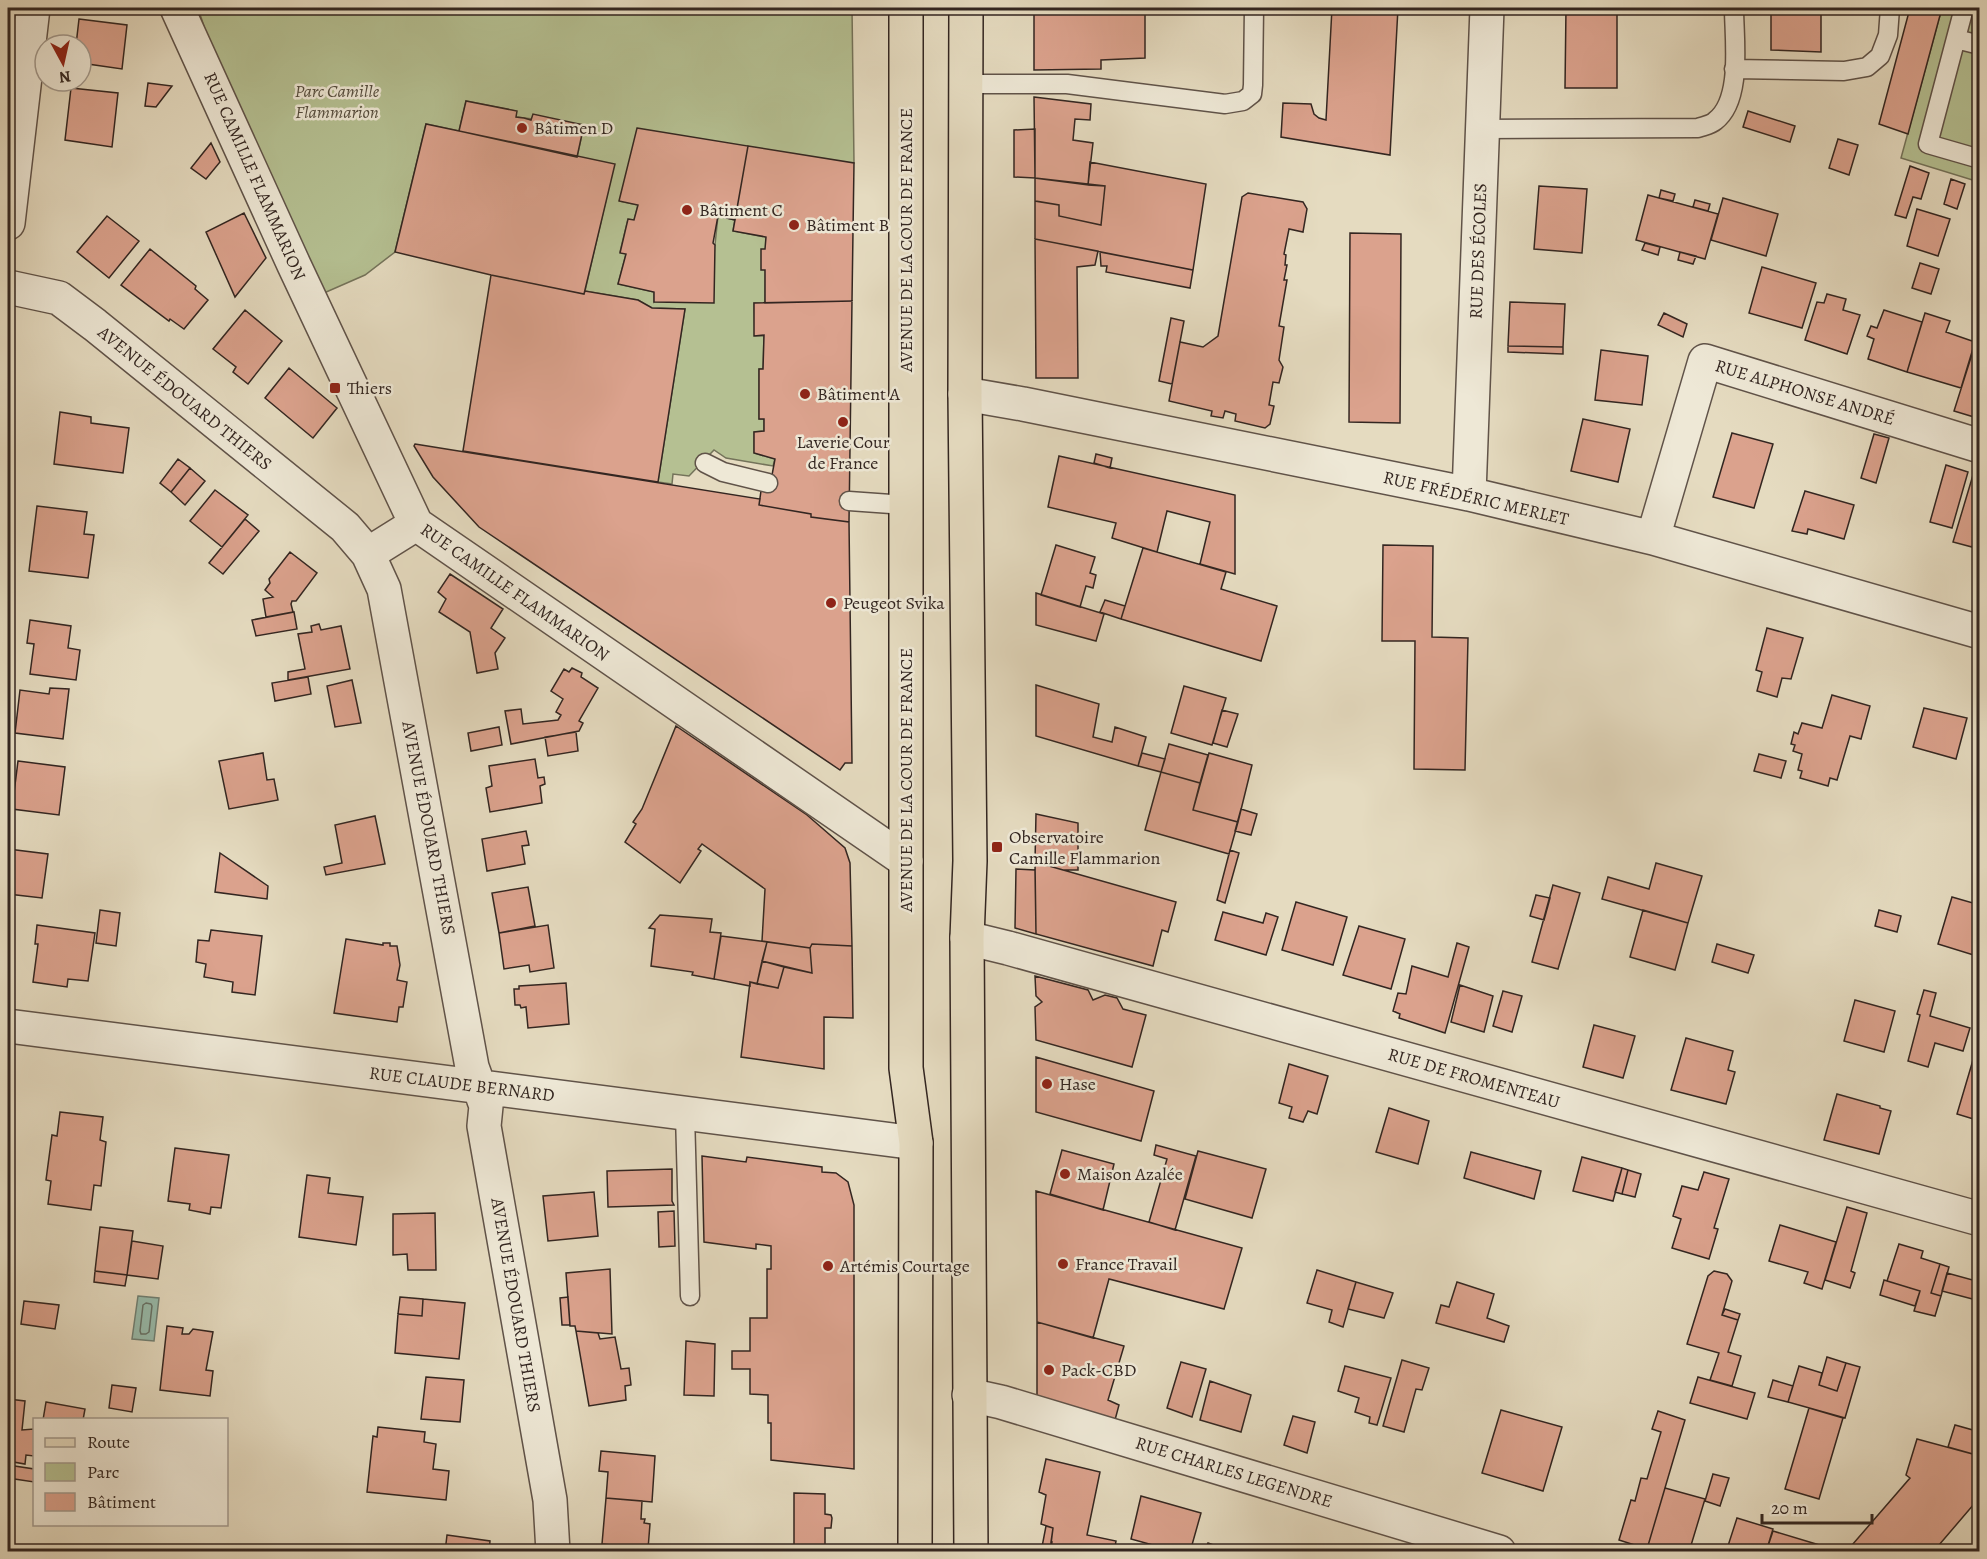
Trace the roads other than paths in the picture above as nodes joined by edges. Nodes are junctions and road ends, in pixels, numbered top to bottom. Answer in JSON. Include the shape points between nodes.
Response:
{"nodes":[{"id":1,"x":33,"y":8,"type":"edge"},
{"id":2,"x":177,"y":8,"type":"edge"},
{"id":3,"x":906,"y":8,"type":"edge"},
{"id":4,"x":966,"y":8,"type":"edge"},
{"id":5,"x":1254,"y":8,"type":"edge"},
{"id":6,"x":1487,"y":8,"type":"edge"},
{"id":7,"x":1734,"y":8,"type":"edge"},
{"id":8,"x":1890,"y":8,"type":"edge"},
{"id":9,"x":1964,"y":8,"type":"edge"},
{"id":10,"x":1956,"y":39,"type":"junction"},
{"id":11,"x":1980,"y":45,"type":"edge"},
{"id":12,"x":1734,"y":69,"type":"junction"},
{"id":13,"x":966,"y":84,"type":"junction"},
{"id":14,"x":1483,"y":129,"type":"junction"},
{"id":15,"x":1980,"y":159,"type":"edge"},
{"id":16,"x":8,"y":223,"type":"edge"},
{"id":17,"x":8,"y":286,"type":"edge"},
{"id":18,"x":965,"y":394,"type":"junction"},
{"id":19,"x":1980,"y":446,"type":"edge"},
{"id":20,"x":705,"y":463,"type":"dead end"},
{"id":21,"x":768,"y":483,"type":"dead end"},
{"id":22,"x":1469,"y":494,"type":"junction"},
{"id":23,"x":849,"y":501,"type":"dead end"},
{"id":24,"x":905,"y":505,"type":"junction"},
{"id":25,"x":416,"y":524,"type":"junction"},
{"id":26,"x":1653,"y":538,"type":"junction"},
{"id":27,"x":368,"y":554,"type":"junction"},
{"id":28,"x":1980,"y":632,"type":"edge"},
{"id":29,"x":906,"y":861,"type":"junction"},
{"id":30,"x":967,"y":938,"type":"junction"},
{"id":31,"x":8,"y":1026,"type":"edge"},
{"id":32,"x":479,"y":1087,"type":"junction"},
{"id":33,"x":685,"y":1114,"type":"junction"},
{"id":34,"x":916,"y":1143,"type":"junction"},
{"id":35,"x":1980,"y":1219,"type":"edge"},
{"id":36,"x":690,"y":1296,"type":"dead end"},
{"id":37,"x":969,"y":1395,"type":"junction"},
{"id":38,"x":553,"y":1551,"type":"edge"},
{"id":39,"x":915,"y":1551,"type":"edge"},
{"id":40,"x":971,"y":1551,"type":"edge"},
{"id":41,"x":1498,"y":1551,"type":"edge"}],
"edges":[{"from":1,"to":16,"type":"street"},
{"from":2,"to":25,"type":"street","name":"RUE CAMILLE FLAMMARION"},
{"from":3,"to":24,"type":"main road","name":"AVENUE DE LA COUR DE FRANCE"},
{"from":4,"to":13,"type":"main road"},
{"from":5,"to":13,"type":"lane","via":[[1252,94],[1243,101],[1225,105],[1067,84]]},
{"from":6,"to":14,"type":"street","name":"RUE DES ÉCOLES"},
{"from":7,"to":12,"type":"lane"},
{"from":8,"to":12,"type":"lane","via":[[1888,35],[1880,56],[1867,67],[1844,71]]},
{"from":9,"to":10,"type":"lane"},
{"from":10,"to":11,"type":"lane"},
{"from":10,"to":15,"type":"lane","via":[[1928,144]]},
{"from":12,"to":14,"type":"lane","via":[[1734,87],[1727,108],[1715,122],[1698,128]]},
{"from":13,"to":18,"type":"main road"},
{"from":14,"to":22,"type":"street","name":"RUE DES ÉCOLES"},
{"from":17,"to":27,"type":"street","name":"AVENUE ÉDOUARD THIERS","via":[[58,298],[345,527]]},
{"from":18,"to":22,"type":"street","name":"RUE FRÉDÉRIC MERLET"},
{"from":18,"to":30,"type":"main road","via":[[970,849]]},
{"from":19,"to":26,"type":"street","name":"RUE ALPHONSE ANDRÉ","via":[[1705,361]]},
{"from":20,"to":21,"type":"lane","via":[[723,472]]},
{"from":22,"to":26,"type":"street","name":"RUE FRÉDÉRIC MERLET"},
{"from":23,"to":24,"type":"lane"},
{"from":24,"to":29,"type":"main road","name":"AVENUE DE LA COUR DE FRANCE"},
{"from":25,"to":27,"type":"street"},
{"from":25,"to":29,"type":"street","name":"RUE CAMILLE FLAMMARION"},
{"from":26,"to":28,"type":"street","name":"RUE FRÉDÉRIC MERLET"},
{"from":27,"to":32,"type":"street","name":"AVENUE ÉDOUARD THIERS","via":[[384,589],[472,1067]]},
{"from":29,"to":34,"type":"main road","name":"AVENUE DE LA COUR DE FRANCE","via":[[906,1068]]},
{"from":30,"to":35,"type":"street","name":"RUE DE FROMENTEAU"},
{"from":30,"to":37,"type":"main road"},
{"from":31,"to":32,"type":"street","name":"RUE CLAUDE BERNARD"},
{"from":32,"to":33,"type":"street","name":"RUE CLAUDE BERNARD"},
{"from":32,"to":38,"type":"street","name":"AVENUE ÉDOUARD THIERS","via":[[486,1106],[484,1126],[550,1500]]},
{"from":33,"to":34,"type":"street","name":"RUE CLAUDE BERNARD"},
{"from":33,"to":36,"type":"lane"},
{"from":34,"to":39,"type":"main road","name":"AVENUE DE LA COUR DE FRANCE"},
{"from":37,"to":40,"type":"main road"},
{"from":37,"to":41,"type":"street","name":"RUE CHARLES LEGENDRE"}]}
